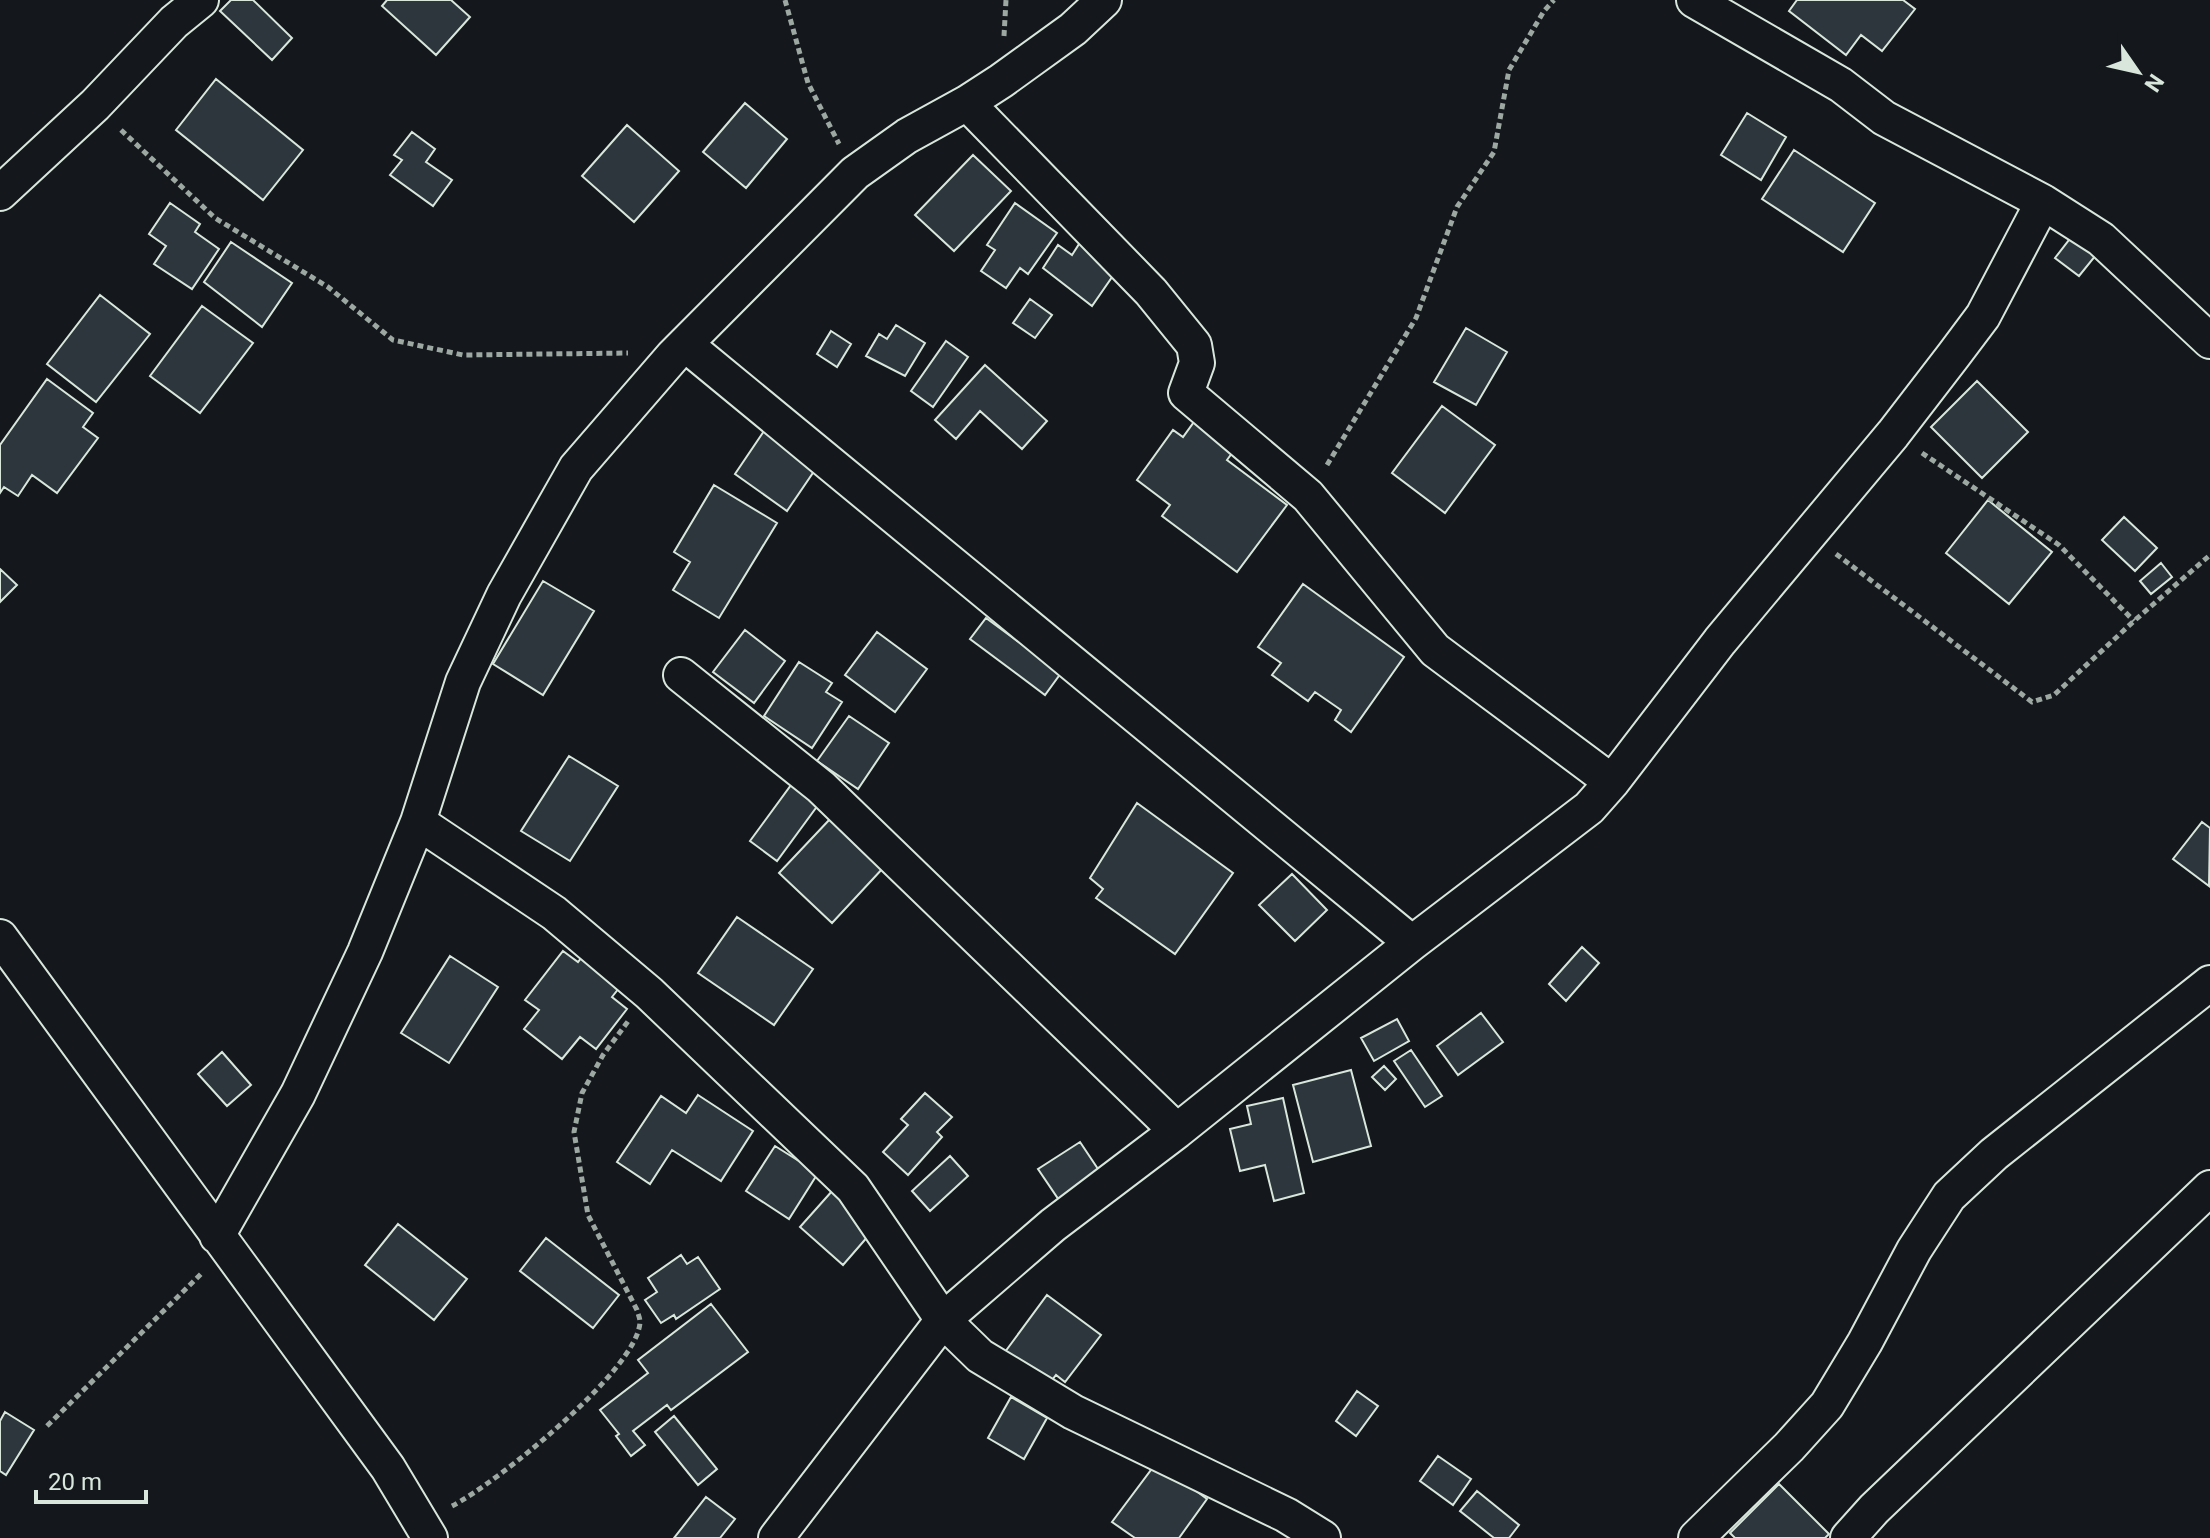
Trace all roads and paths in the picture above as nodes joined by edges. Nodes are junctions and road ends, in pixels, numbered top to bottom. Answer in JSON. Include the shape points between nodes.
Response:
{"nodes":[{"id":1,"x":201,"y":0,"type":"edge"},
{"id":2,"x":785,"y":0,"type":"edge"},
{"id":3,"x":1104,"y":0,"type":"edge"},
{"id":4,"x":1554,"y":0,"type":"edge"},
{"id":5,"x":1694,"y":0,"type":"edge"},
{"id":6,"x":967,"y":103,"type":"junction"},
{"id":7,"x":95,"y":105,"type":"junction"},
{"id":8,"x":855,"y":173,"type":"junction"},
{"id":9,"x":0,"y":193,"type":"edge"},
{"id":10,"x":2043,"y":202,"type":"junction"},
{"id":11,"x":2210,"y":341,"type":"edge"},
{"id":12,"x":679,"y":350,"type":"junction"},
{"id":13,"x":1893,"y":434,"type":"junction"},
{"id":14,"x":1308,"y":496,"type":"junction"},
{"id":15,"x":1810,"y":534,"type":"junction"},
{"id":16,"x":2210,"y":555,"type":"edge"},
{"id":17,"x":2134,"y":621,"type":"junction"},
{"id":18,"x":681,"y":675,"type":"dead end"},
{"id":19,"x":1612,"y":782,"type":"junction"},
{"id":20,"x":418,"y":822,"type":"junction"},
{"id":21,"x":0,"y":937,"type":"edge"},
{"id":22,"x":1412,"y":943,"type":"junction"},
{"id":23,"x":2210,"y":983,"type":"edge"},
{"id":24,"x":649,"y":993,"type":"junction"},
{"id":25,"x":1177,"y":1131,"type":"junction"},
{"id":26,"x":2210,"y":1188,"type":"edge"},
{"id":27,"x":222,"y":1242,"type":"junction"},
{"id":28,"x":943,"y":1320,"type":"junction"},
{"id":29,"x":47,"y":1426,"type":"dead end"},
{"id":30,"x":425,"y":1531,"type":"edge"},
{"id":31,"x":776,"y":1538,"type":"edge"},
{"id":32,"x":1323,"y":1538,"type":"edge"},
{"id":33,"x":1696,"y":1538,"type":"edge"},
{"id":34,"x":1848,"y":1538,"type":"edge"}],
"edges":[{"from":1,"to":7,"type":"street"},
{"from":2,"to":8,"type":"path","via":[[808,83]]},
{"from":3,"to":6,"type":"street","via":[[1073,29]]},
{"from":4,"to":14,"type":"path","via":[[1509,70],[1494,152],[1457,207],[1416,318]]},
{"from":5,"to":10,"type":"street","via":[[1841,85],[1884,118]]},
{"from":6,"to":8,"type":"street"},
{"from":6,"to":14,"type":"street","via":[[1151,292],[1194,345],[1197,363],[1186,393]]},
{"from":7,"to":9,"type":"street"},
{"from":7,"to":12,"type":"path","via":[[215,218],[328,287],[393,340],[463,355]]},
{"from":8,"to":12,"type":"street"},
{"from":10,"to":11,"type":"street","via":[[2101,239]]},
{"from":10,"to":13,"type":"street","via":[[1983,316]]},
{"from":12,"to":20,"type":"street","via":[[576,468],[504,595],[463,682]]},
{"from":12,"to":22,"type":"street"},
{"from":13,"to":15,"type":"street"},
{"from":13,"to":17,"type":"path","via":[[2059,545]]},
{"from":14,"to":19,"type":"street","via":[[1435,650]]},
{"from":15,"to":17,"type":"path","via":[[2032,702],[2054,695]]},
{"from":15,"to":19,"type":"street"},
{"from":16,"to":17,"type":"path"},
{"from":18,"to":25,"type":"street","via":[[821,787]]},
{"from":19,"to":22,"type":"street","via":[[1589,808]]},
{"from":20,"to":24,"type":"street","via":[[554,913]]},
{"from":20,"to":27,"type":"street","via":[[365,952]]},
{"from":21,"to":27,"type":"street"},
{"from":22,"to":25,"type":"street"},
{"from":23,"to":33,"type":"street","via":[[1994,1154],[1949,1196],[1827,1405]]},
{"from":24,"to":28,"type":"street","via":[[853,1188]]},
{"from":24,"to":30,"type":"path","via":[[582,1093],[574,1132],[588,1215],[637,1310],[636,1334],[596,1393]]},
{"from":25,"to":28,"type":"street","via":[[1053,1225]]},
{"from":26,"to":34,"type":"street"},
{"from":27,"to":29,"type":"path"},
{"from":27,"to":30,"type":"street","via":[[388,1468]]},
{"from":28,"to":31,"type":"street"},
{"from":28,"to":32,"type":"street","via":[[980,1356],[1073,1412],[1259,1501]]}]}
